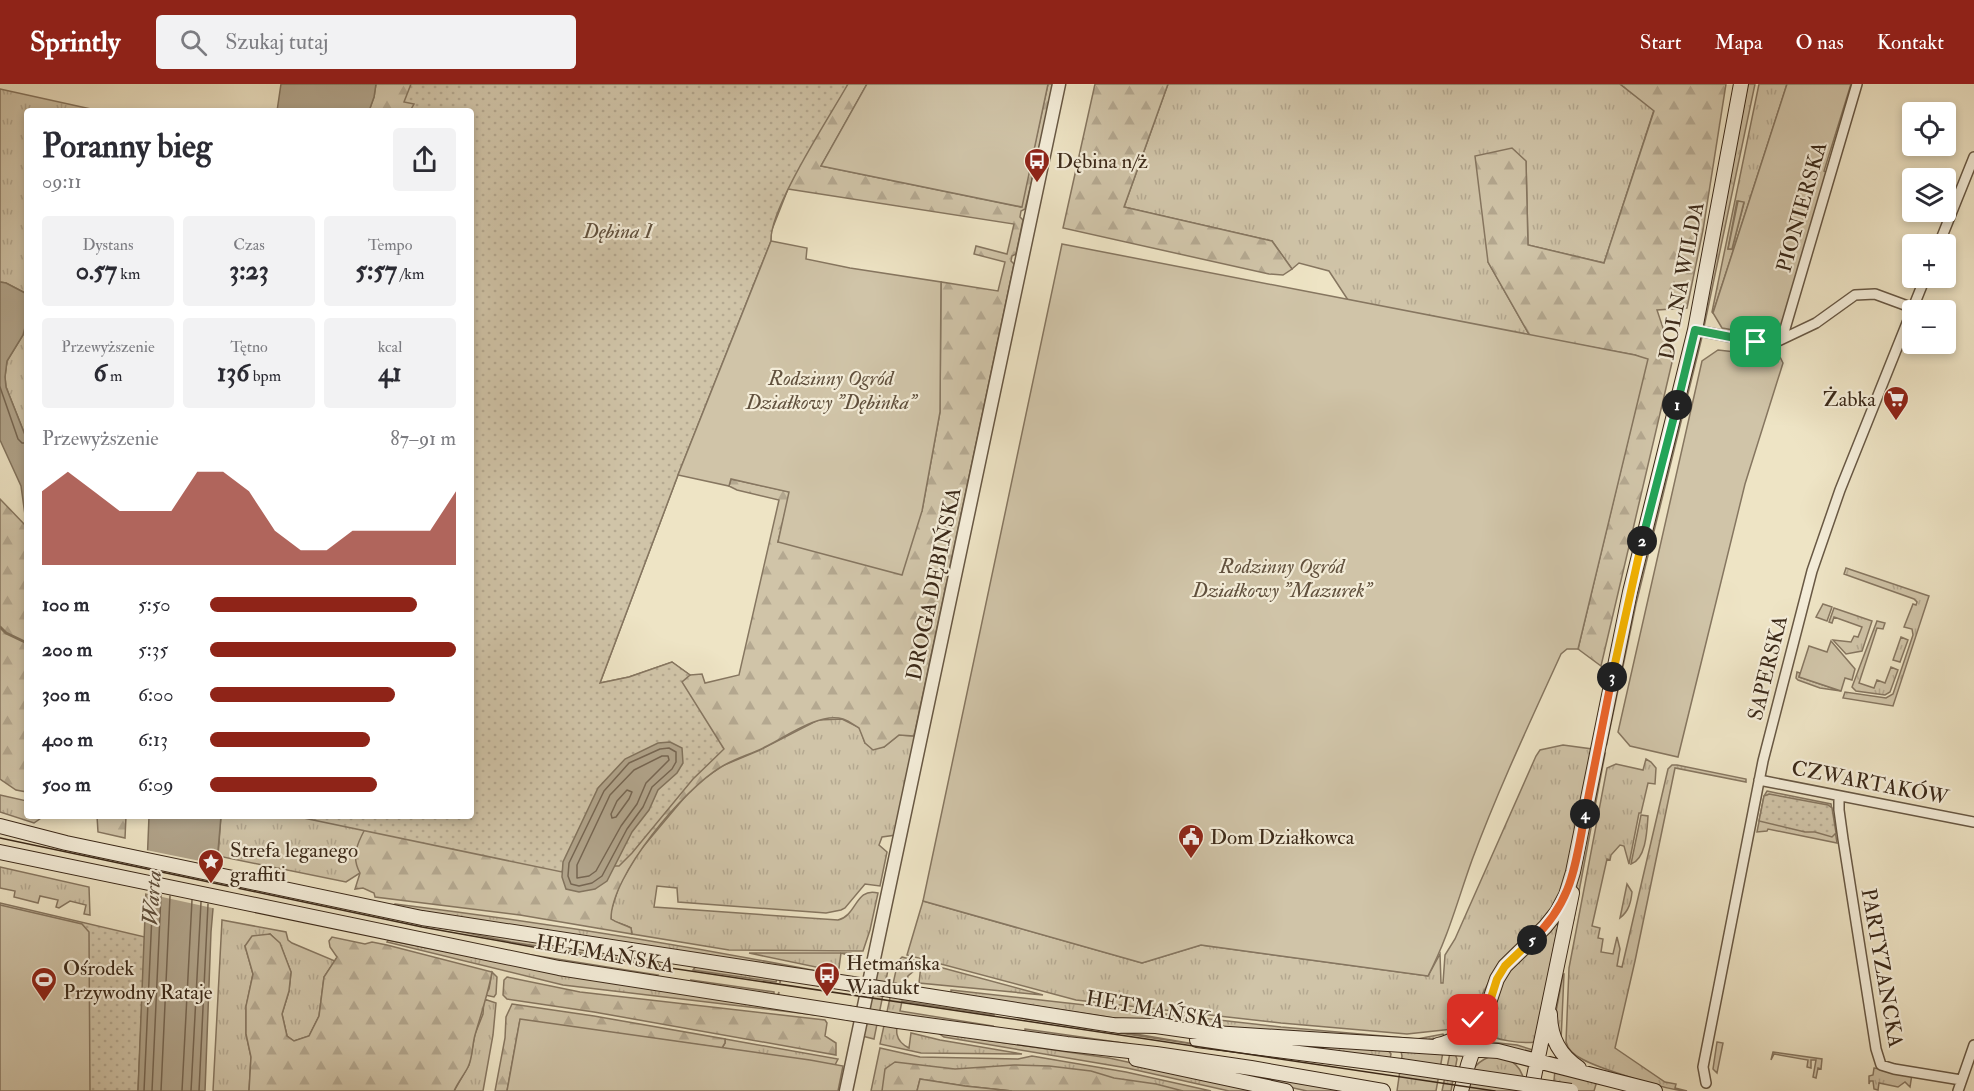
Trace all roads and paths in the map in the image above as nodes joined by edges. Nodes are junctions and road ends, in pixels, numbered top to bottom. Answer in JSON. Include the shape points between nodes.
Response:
{"nodes":[{"id":1,"x":1059,"y":84,"type":"edge"},
{"id":2,"x":1741,"y":84,"type":"edge"},
{"id":3,"x":1857,"y":84,"type":"edge"},
{"id":4,"x":1974,"y":157,"type":"edge"},
{"id":5,"x":1943,"y":234,"type":"edge"},
{"id":6,"x":1902,"y":304,"type":"edge"},
{"id":7,"x":1695,"y":330,"type":"junction"},
{"id":8,"x":1902,"y":335,"type":"edge"},
{"id":9,"x":1782,"y":339,"type":"junction"},
{"id":10,"x":1759,"y":780,"type":"junction"},
{"id":11,"x":1839,"y":796,"type":"junction"},
{"id":12,"x":1974,"y":822,"type":"edge"},
{"id":13,"x":0,"y":826,"type":"edge"},
{"id":14,"x":0,"y":852,"type":"edge"},
{"id":15,"x":1573,"y":873,"type":"junction"},
{"id":16,"x":1491,"y":998,"type":"junction"},
{"id":17,"x":1550,"y":1003,"type":"junction"},
{"id":18,"x":1111,"y":1025,"type":"junction"},
{"id":19,"x":1974,"y":1045,"type":"edge"},
{"id":20,"x":1084,"y":1046,"type":"junction"},
{"id":21,"x":1424,"y":1046,"type":"junction"},
{"id":22,"x":1473,"y":1050,"type":"junction"},
{"id":23,"x":1536,"y":1060,"type":"junction"},
{"id":24,"x":1585,"y":1072,"type":"junction"},
{"id":25,"x":1961,"y":1080,"type":"junction"},
{"id":26,"x":1706,"y":1083,"type":"dead end"},
{"id":27,"x":846,"y":1091,"type":"edge"},
{"id":28,"x":1286,"y":1091,"type":"edge"},
{"id":29,"x":1383,"y":1091,"type":"edge"},
{"id":30,"x":1461,"y":1091,"type":"edge"},
{"id":31,"x":1531,"y":1091,"type":"edge"},
{"id":32,"x":1571,"y":1091,"type":"edge"},
{"id":33,"x":1655,"y":1091,"type":"edge"},
{"id":34,"x":1958,"y":1091,"type":"edge"}],
"edges":[{"from":1,"to":27,"type":"street","name":"DROGA DĘBIŃSKA"},
{"from":2,"to":7,"type":"main road","name":"DOLNA WILDA"},
{"from":3,"to":9,"type":"street","name":"PIONIERSKA"},
{"from":4,"to":5,"type":"street"},
{"from":6,"to":9,"type":"street","via":[[1875,294],[1855,295],[1816,323]]},
{"from":7,"to":9,"type":"street","via":[[1756,342],[1774,343]]},
{"from":7,"to":15,"type":"main road","name":"DOLNA WILDA","via":[[1630,592]]},
{"from":8,"to":10,"type":"street","name":"SAPERSKA","via":[[1817,555]]},
{"from":10,"to":11,"type":"street","name":"CZWARTAKÓW"},
{"from":10,"to":26,"type":"street","name":"SAPERSKA","via":[[1703,1067]]},
{"from":11,"to":12,"type":"street","name":"CZWARTAKÓW"},
{"from":11,"to":25,"type":"street","name":"PARTYZANCKA","via":[[1881,1065]]},
{"from":13,"to":18,"type":"main road","name":"HETMAŃSKA","bridge":true,"via":[[66,843],[509,933]]},
{"from":14,"to":20,"type":"main road","name":"HETMAŃSKA","bridge":true,"via":[[559,968]]},
{"from":15,"to":16,"type":"main road","name":"DOLNA WILDA","via":[[1562,904],[1545,927],[1505,966]]},
{"from":15,"to":17,"type":"main road","name":"DOLNA WILDA","via":[[1570,909]]},
{"from":16,"to":21,"type":"main road","via":[[1457,1037]]},
{"from":16,"to":22,"type":"main road","name":"DOLNA WILDA"},
{"from":17,"to":23,"type":"main road","name":"DOLNA WILDA"},
{"from":17,"to":24,"type":"main road","via":[[1550,1025],[1556,1044],[1566,1058]]},
{"from":18,"to":21,"type":"main road"},
{"from":18,"to":32,"type":"main road","name":"HETMAŃSKA","bridge":true},
{"from":19,"to":25,"type":"street"},
{"from":20,"to":28,"type":"main road"},
{"from":20,"to":29,"type":"main road","name":"HETMAŃSKA","via":[[1251,1068]]},
{"from":21,"to":22,"type":"main road"},
{"from":22,"to":23,"type":"main road","via":[[1505,1052]]},
{"from":22,"to":30,"type":"main road","name":"DOLNA WILDA"},
{"from":23,"to":24,"type":"main road"},
{"from":23,"to":31,"type":"main road","name":"DOLNA WILDA"},
{"from":24,"to":33,"type":"main road"},
{"from":25,"to":34,"type":"street"}]}
